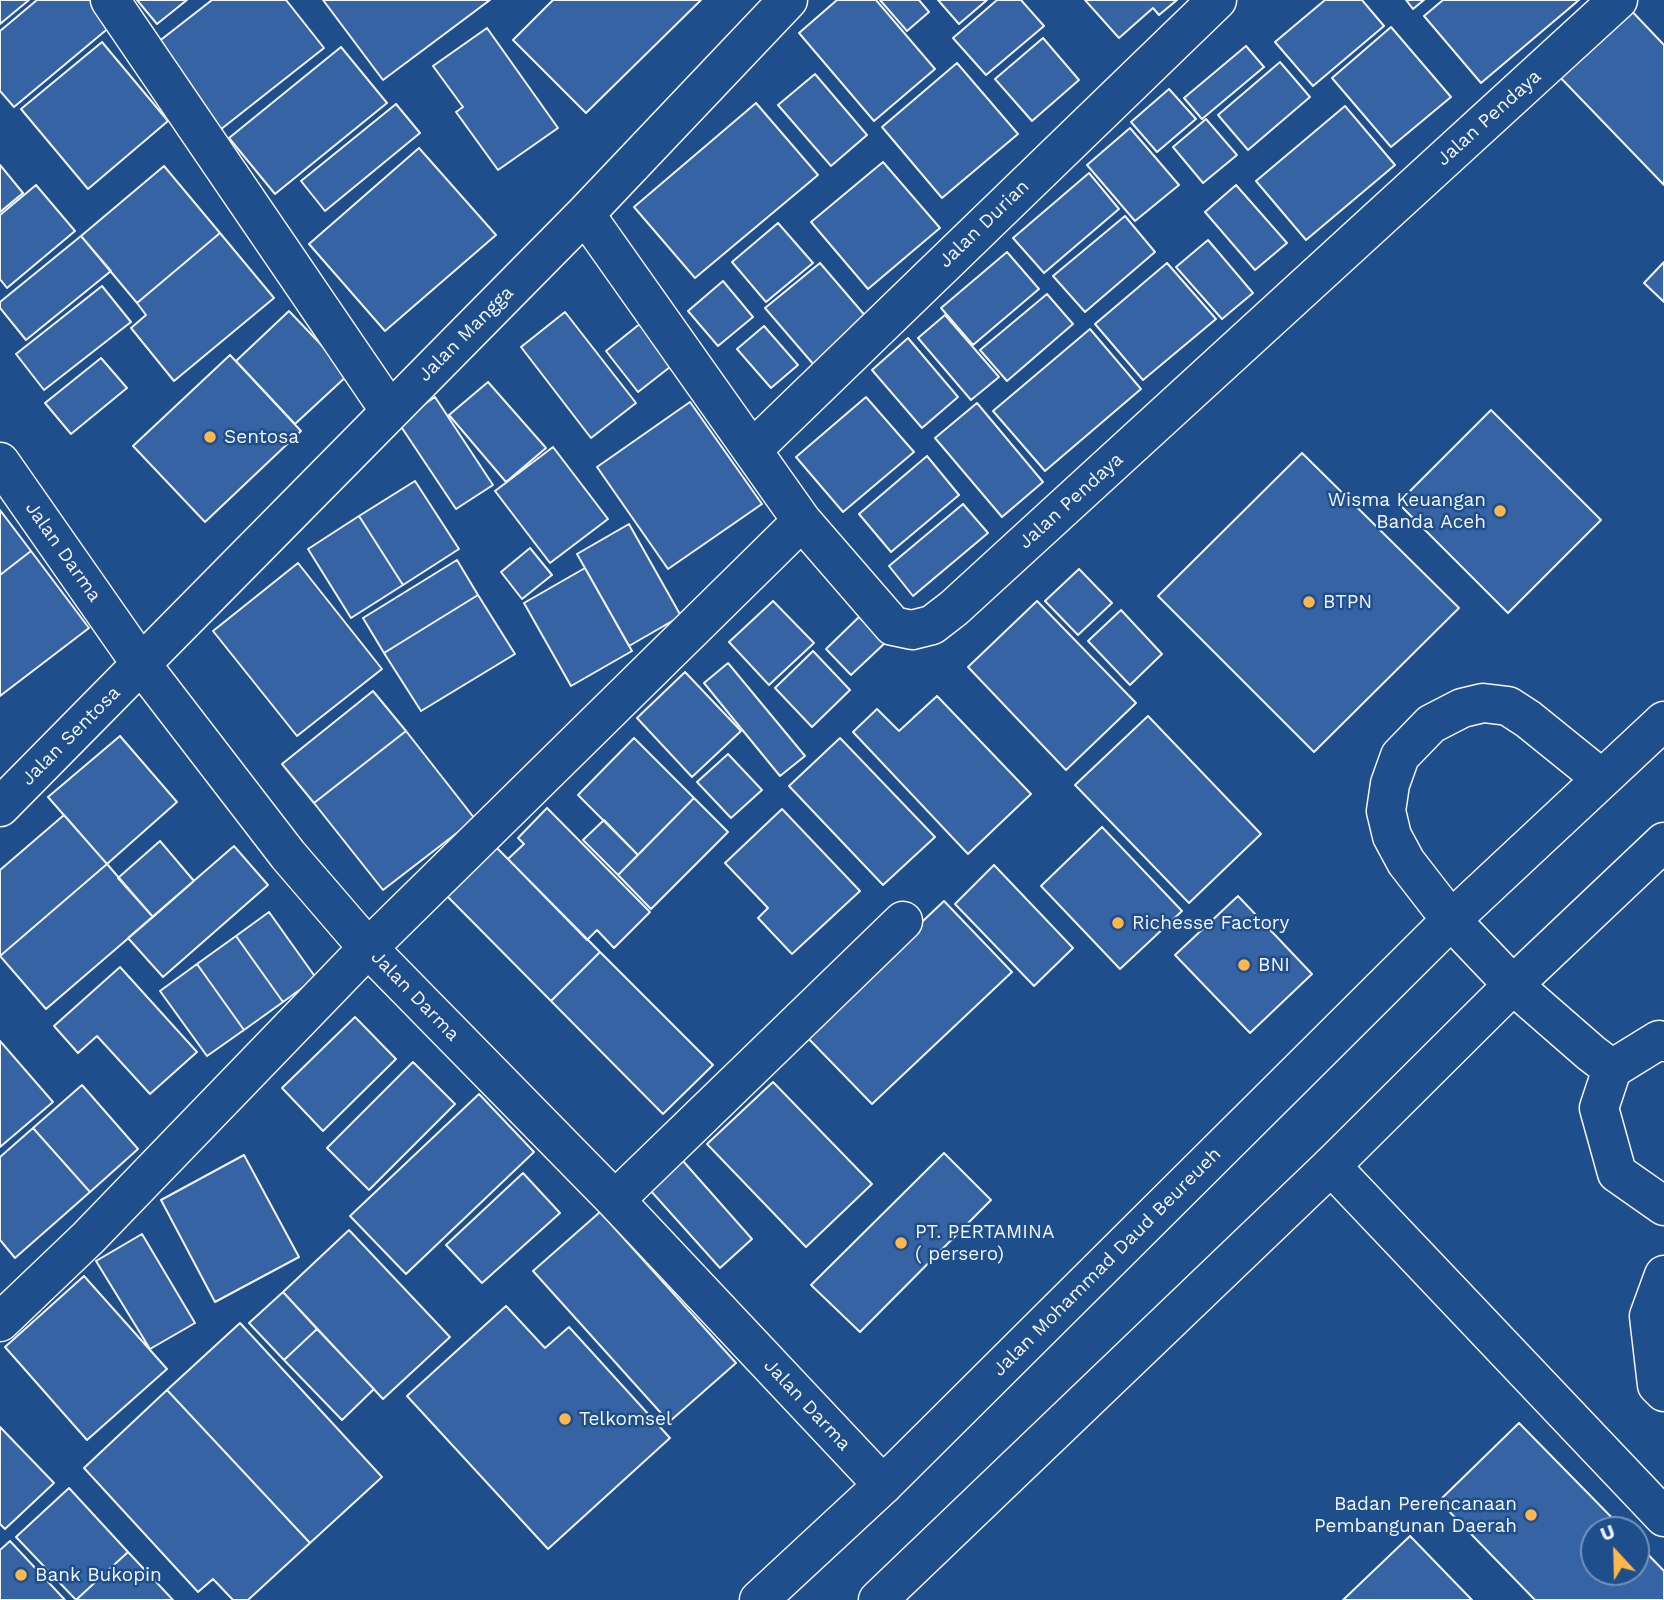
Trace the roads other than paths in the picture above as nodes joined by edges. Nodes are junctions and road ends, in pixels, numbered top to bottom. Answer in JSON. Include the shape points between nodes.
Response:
{"nodes":[{"id":1,"x":110,"y":0,"type":"edge"},
{"id":2,"x":788,"y":0,"type":"edge"},
{"id":3,"x":1217,"y":0,"type":"edge"},
{"id":4,"x":1618,"y":0,"type":"edge"},
{"id":5,"x":585,"y":214,"type":"junction"},
{"id":6,"x":390,"y":411,"type":"junction"},
{"id":7,"x":753,"y":449,"type":"junction"},
{"id":8,"x":0,"y":462,"type":"edge"},
{"id":9,"x":802,"y":521,"type":"junction"},
{"id":10,"x":141,"y":664,"type":"junction"},
{"id":11,"x":1664,"y":721,"type":"edge"},
{"id":12,"x":1601,"y":778,"type":"junction"},
{"id":13,"x":0,"y":807,"type":"edge"},
{"id":14,"x":1664,"y":842,"type":"edge"},
{"id":15,"x":1451,"y":920,"type":"junction"},
{"id":16,"x":903,"y":921,"type":"dead end"},
{"id":17,"x":368,"y":948,"type":"junction"},
{"id":18,"x":1513,"y":985,"type":"junction"},
{"id":19,"x":1664,"y":1042,"type":"edge"},
{"id":20,"x":1612,"y":1069,"type":"junction"},
{"id":21,"x":1331,"y":1166,"type":"junction"},
{"id":22,"x":615,"y":1200,"type":"junction"},
{"id":23,"x":1664,"y":1206,"type":"edge"},
{"id":24,"x":1664,"y":1275,"type":"edge"},
{"id":25,"x":2,"y":1316,"type":"edge"},
{"id":26,"x":1664,"y":1392,"type":"edge"},
{"id":27,"x":883,"y":1485,"type":"junction"},
{"id":28,"x":1664,"y":1517,"type":"edge"},
{"id":29,"x":759,"y":1600,"type":"edge"},
{"id":30,"x":878,"y":1600,"type":"edge"}],
"edges":[{"from":1,"to":6,"type":"main road"},
{"from":2,"to":5,"type":"main road","name":"Jalan Mangga"},
{"from":3,"to":7,"type":"main road","name":"Jalan Durian"},
{"from":4,"to":9,"type":"main road","name":"Jalan Pendaya","via":[[932,625],[912,630],[893,626]]},
{"from":5,"to":6,"type":"main road","name":"Jalan Mangga"},
{"from":5,"to":7,"type":"main road","name":"Jalan Pendaya"},
{"from":6,"to":10,"type":"main road","name":"Jalan Mangga"},
{"from":7,"to":9,"type":"main road","name":"Jalan Pendaya"},
{"from":8,"to":10,"type":"main road","name":"Jalan Darma"},
{"from":9,"to":17,"type":"main road"},
{"from":10,"to":13,"type":"main road","name":"Jalan Sentosa"},
{"from":10,"to":17,"type":"main road","name":"Jalan Darma","via":[[288,855]]},
{"from":11,"to":12,"type":"main road","name":"Jalan Mohammad Daud Beureueh"},
{"from":12,"to":15,"type":"main road","name":"Jalan Mohammad Daud Beureueh"},
{"from":12,"to":15,"type":"main road","via":[[1508,706],[1483,703],[1432,724],[1400,756],[1386,811],[1392,836],[1406,862]]},
{"from":14,"to":18,"type":"main road"},
{"from":15,"to":18,"type":"main road"},
{"from":15,"to":27,"type":"main road","name":"Jalan Mohammad Daud Beureueh"},
{"from":16,"to":22,"type":"main road"},
{"from":17,"to":22,"type":"main road","name":"Jalan Darma"},
{"from":17,"to":25,"type":"main road","via":[[88,1238]]},
{"from":18,"to":20,"type":"main road"},
{"from":18,"to":21,"type":"main road"},
{"from":19,"to":20,"type":"main road","via":[[1660,1040]]},
{"from":20,"to":23,"type":"main road","via":[[1599,1108],[1617,1173]]},
{"from":21,"to":28,"type":"main road"},
{"from":21,"to":30,"type":"main road"},
{"from":22,"to":27,"type":"main road","name":"Jalan Darma"},
{"from":24,"to":26,"type":"main road","via":[[1649,1316],[1657,1385]]},
{"from":27,"to":29,"type":"main road","name":"Jalan Mohammad Daud Beureueh"}]}
